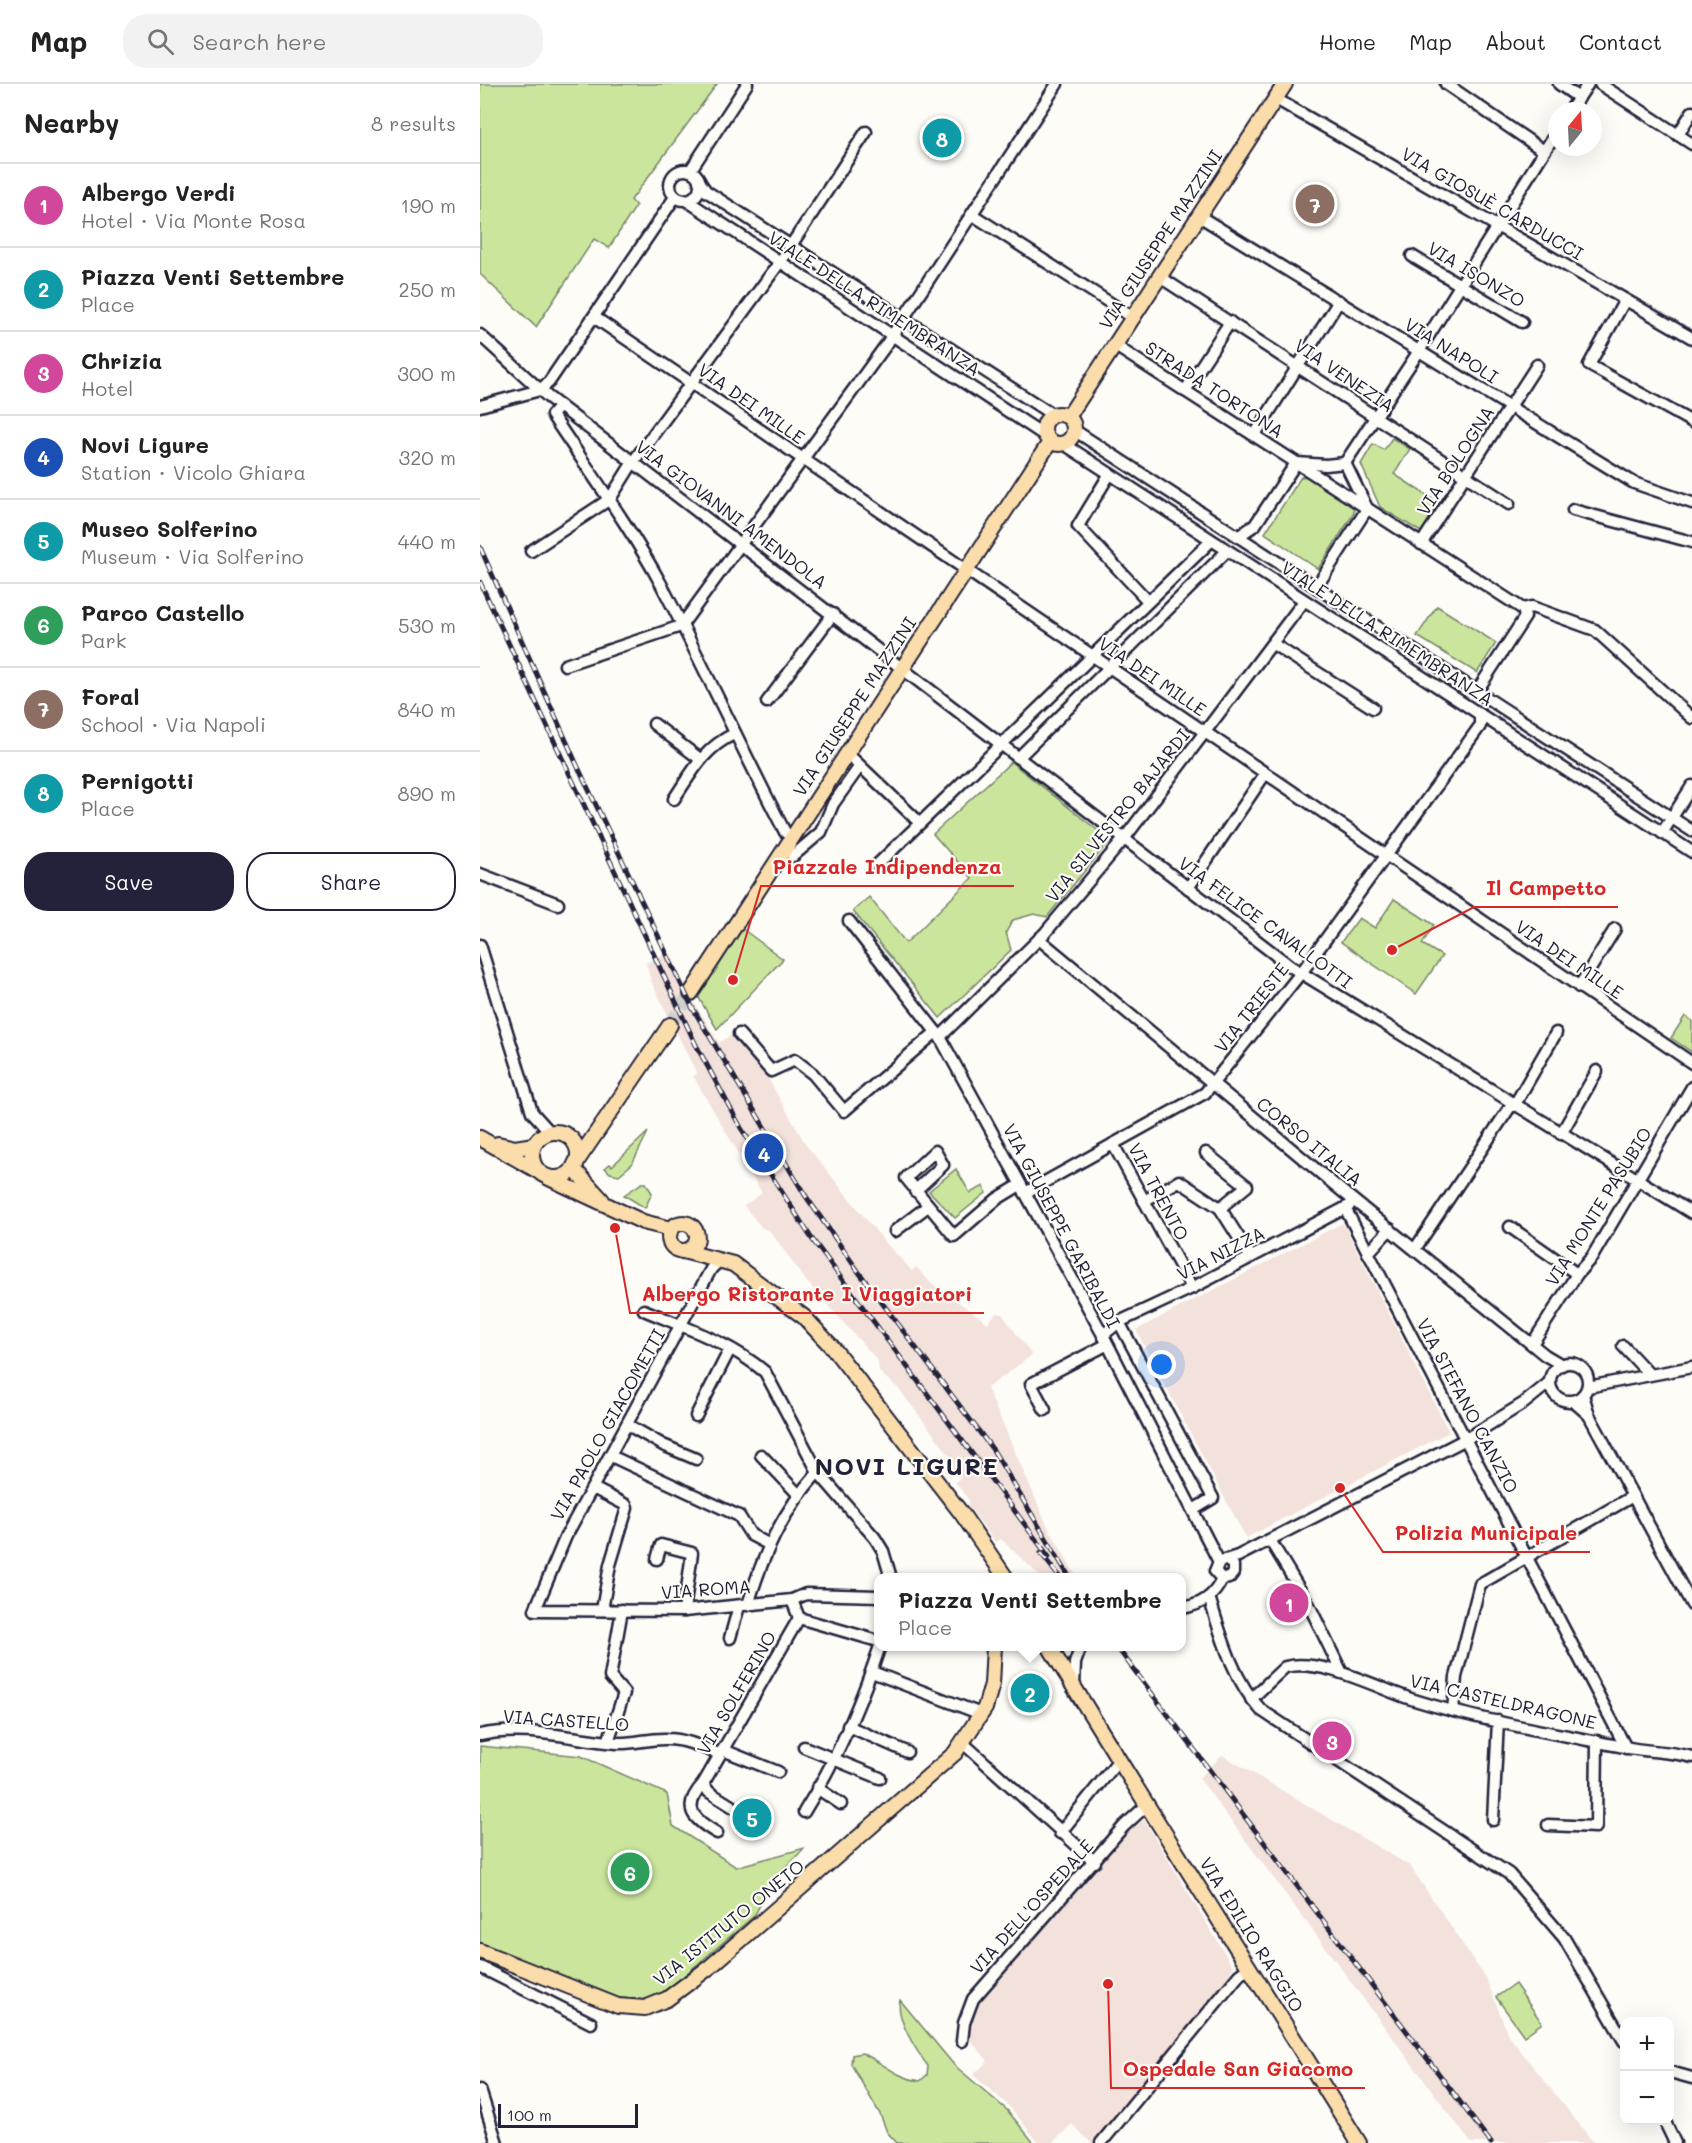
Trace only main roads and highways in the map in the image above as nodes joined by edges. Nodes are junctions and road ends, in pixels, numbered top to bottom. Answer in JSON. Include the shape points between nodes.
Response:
{"nodes":[{"id":1,"x":1285,"y":84,"type":"edge"},
{"id":2,"x":1068,"y":417,"type":"junction"},
{"id":3,"x":1053,"y":440,"type":"junction"},
{"id":4,"x":691,"y":993,"type":"tunnel mouth"},
{"id":5,"x":670,"y":1025,"type":"tunnel mouth"},
{"id":6,"x":599,"y":1130,"type":"junction"},
{"id":7,"x":480,"y":1137,"type":"edge"},
{"id":8,"x":572,"y":1140,"type":"junction"},
{"id":9,"x":534,"y":1145,"type":"junction"},
{"id":10,"x":574,"y":1166,"type":"junction"},
{"id":11,"x":543,"y":1174,"type":"junction"},
{"id":12,"x":606,"y":1204,"type":"junction"},
{"id":13,"x":671,"y":1235,"type":"junction"},
{"id":14,"x":697,"y":1239,"type":"junction"},
{"id":15,"x":683,"y":1251,"type":"junction"},
{"id":16,"x":719,"y":1261,"type":"junction"},
{"id":17,"x":1003,"y":1573,"type":"edge"},
{"id":18,"x":994,"y":1651,"type":"edge"},
{"id":19,"x":1052,"y":1651,"type":"edge"},
{"id":20,"x":480,"y":1951,"type":"edge"},
{"id":21,"x":1359,"y":2143,"type":"edge"}],
"edges":[{"from":1,"to":2,"type":"main road","name":"VIA GIUSEPPE MAZZINI"},
{"from":2,"to":3,"type":"main road","via":[[1074,430],[1071,438]]},
{"from":2,"to":3,"type":"main road","via":[[1053,415],[1044,426]]},
{"from":3,"to":4,"type":"main road","name":"VIA GIUSEPPE MAZZINI"},
{"from":5,"to":6,"type":"main road"},
{"from":6,"to":8,"type":"main road"},
{"from":6,"to":10,"type":"main road"},
{"from":7,"to":9,"type":"main road","via":[[507,1147]]},
{"from":7,"to":11,"type":"main road"},
{"from":8,"to":9,"type":"main road","via":[[562,1133],[550,1132]]},
{"from":8,"to":10,"type":"main road","via":[[577,1154]]},
{"from":9,"to":11,"type":"main road","via":[[532,1157]]},
{"from":10,"to":11,"type":"main road","via":[[563,1176]]},
{"from":10,"to":12,"type":"main road"},
{"from":11,"to":12,"type":"main road"},
{"from":12,"to":13,"type":"main road"},
{"from":13,"to":14,"type":"main road","via":[[680,1224],[687,1224]]},
{"from":13,"to":15,"type":"main road","via":[[675,1248]]},
{"from":14,"to":15,"type":"main road"},
{"from":14,"to":16,"type":"main road"},
{"from":15,"to":16,"type":"main road"},
{"from":16,"to":17,"type":"main road","via":[[733,1264],[791,1305],[817,1329],[962,1514]]},
{"from":18,"to":20,"type":"main road","name":"VIA ISTITUTO ONETO","via":[[992,1684],[981,1714],[947,1761],[681,1990],[654,2005],[632,2008],[605,2002]]},
{"from":19,"to":21,"type":"main road","name":"VIA EDILIO RAGGIO"}]}
